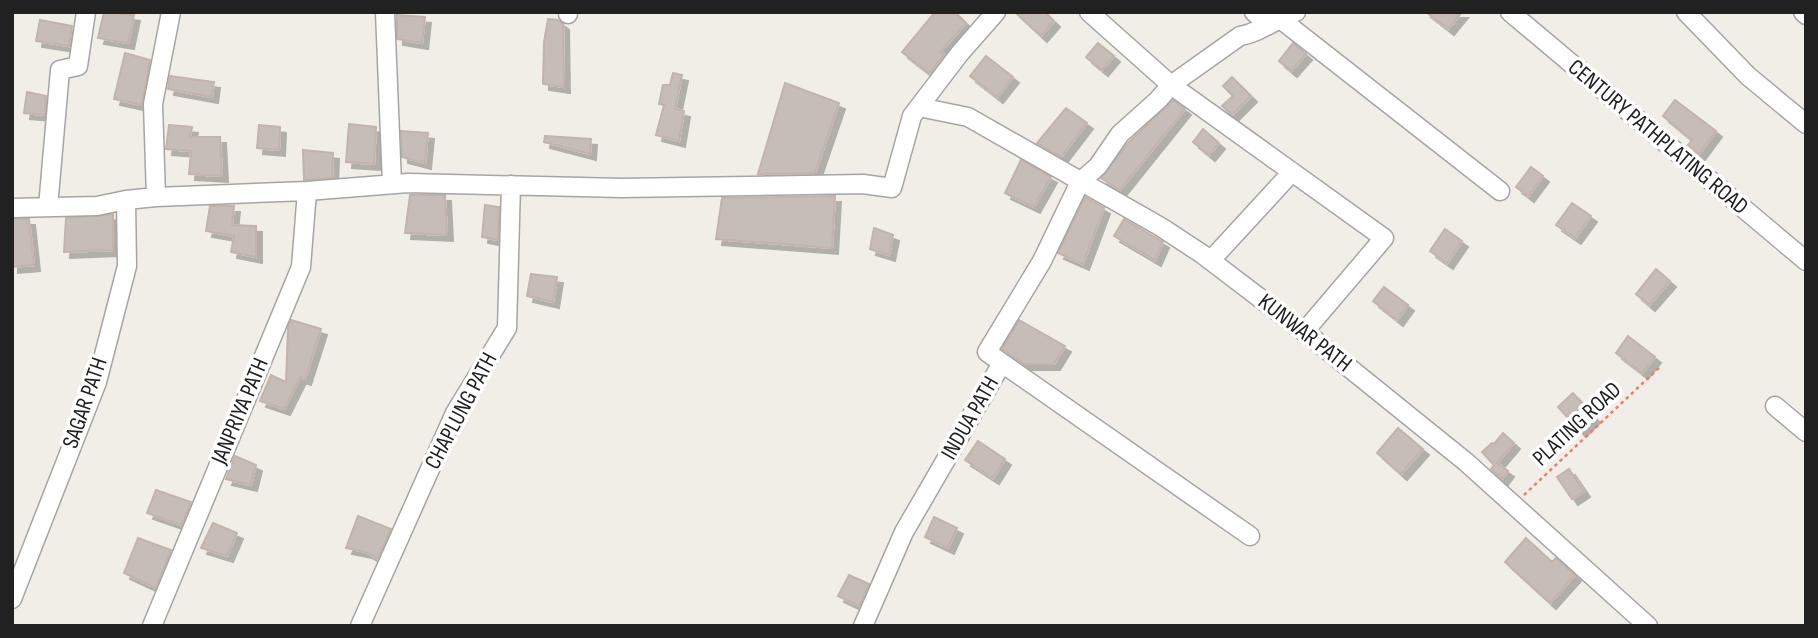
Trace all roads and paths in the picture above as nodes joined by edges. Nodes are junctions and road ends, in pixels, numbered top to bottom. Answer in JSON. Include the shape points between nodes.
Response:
{"nodes":[{"id":1,"x":86,"y":12,"type":"edge"},
{"id":2,"x":171,"y":12,"type":"edge"},
{"id":3,"x":386,"y":12,"type":"edge"},
{"id":4,"x":996,"y":12,"type":"edge"},
{"id":5,"x":1088,"y":12,"type":"edge"},
{"id":6,"x":1254,"y":12,"type":"edge"},
{"id":7,"x":1510,"y":12,"type":"edge"},
{"id":8,"x":1686,"y":12,"type":"edge"},
{"id":9,"x":1281,"y":18,"type":"edge"},
{"id":10,"x":1171,"y":85,"type":"junction"},
{"id":11,"x":919,"y":107,"type":"junction"},
{"id":12,"x":1806,"y":124,"type":"edge"},
{"id":13,"x":1292,"y":172,"type":"junction"},
{"id":14,"x":1080,"y":182,"type":"junction"},
{"id":15,"x":392,"y":184,"type":"junction"},
{"id":16,"x":511,"y":185,"type":"junction"},
{"id":17,"x":307,"y":191,"type":"junction"},
{"id":18,"x":1500,"y":191,"type":"dead end"},
{"id":19,"x":156,"y":197,"type":"junction"},
{"id":20,"x":126,"y":200,"type":"junction"},
{"id":21,"x":48,"y":207,"type":"junction"},
{"id":22,"x":12,"y":208,"type":"edge"},
{"id":23,"x":1211,"y":260,"type":"junction"},
{"id":24,"x":1806,"y":261,"type":"edge"},
{"id":25,"x":1304,"y":332,"type":"junction"},
{"id":26,"x":1002,"y":363,"type":"junction"},
{"id":27,"x":1661,"y":366,"type":"dead end"},
{"id":28,"x":1775,"y":405,"type":"dead end"},
{"id":29,"x":1806,"y":432,"type":"edge"},
{"id":30,"x":1514,"y":504,"type":"junction"},
{"id":31,"x":1250,"y":536,"type":"dead end"},
{"id":32,"x":12,"y":599,"type":"edge"},
{"id":33,"x":152,"y":626,"type":"edge"},
{"id":34,"x":360,"y":626,"type":"edge"},
{"id":35,"x":863,"y":626,"type":"edge"},
{"id":36,"x":1648,"y":626,"type":"edge"}],
"edges":[{"from":1,"to":21,"type":"street","via":[[78,66],[60,70]]},
{"from":2,"to":19,"type":"street","via":[[153,104]]},
{"from":3,"to":15,"type":"street"},
{"from":4,"to":11,"type":"street"},
{"from":5,"to":10,"type":"street"},
{"from":6,"to":9,"type":"street"},
{"from":7,"to":24,"type":"street","name":"CENTURY PATHPLATING ROAD"},
{"from":8,"to":12,"type":"street","via":[[1748,76]]},
{"from":9,"to":10,"type":"street","via":[[1240,36]]},
{"from":9,"to":18,"type":"street"},
{"from":10,"to":13,"type":"street"},
{"from":10,"to":14,"type":"street","via":[[1120,134],[1098,166]]},
{"from":11,"to":14,"type":"street","name":"KUNWAR PATH","via":[[968,117]]},
{"from":11,"to":16,"type":"street","via":[[912,116],[892,188],[863,184]]},
{"from":13,"to":23,"type":"street"},
{"from":13,"to":25,"type":"street","via":[[1384,239]]},
{"from":14,"to":23,"type":"street","name":"KUNWAR PATH"},
{"from":14,"to":26,"type":"street","name":"INDUA PATH","via":[[1042,261],[986,352]]},
{"from":15,"to":16,"type":"street"},
{"from":15,"to":17,"type":"street"},
{"from":16,"to":34,"type":"street","name":"CHAPLUNG PATH","via":[[507,328],[455,413]]},
{"from":17,"to":19,"type":"street"},
{"from":17,"to":33,"type":"street","name":"JANPRIYA PATH","via":[[301,267]]},
{"from":19,"to":20,"type":"street"},
{"from":20,"to":21,"type":"street"},
{"from":20,"to":32,"type":"street","name":"SAGAR PATH","via":[[127,266],[97,382]]},
{"from":21,"to":22,"type":"street"},
{"from":23,"to":25,"type":"street","name":"KUNWAR PATH"},
{"from":25,"to":30,"type":"street","name":"KUNWAR PATH"},
{"from":26,"to":31,"type":"street"},
{"from":26,"to":35,"type":"street","name":"INDUA PATH","via":[[904,532]]},
{"from":27,"to":30,"type":"path","name":"PLATING ROAD"},
{"from":28,"to":29,"type":"street"},
{"from":30,"to":36,"type":"street","name":"KUNWAR PATH"}]}
